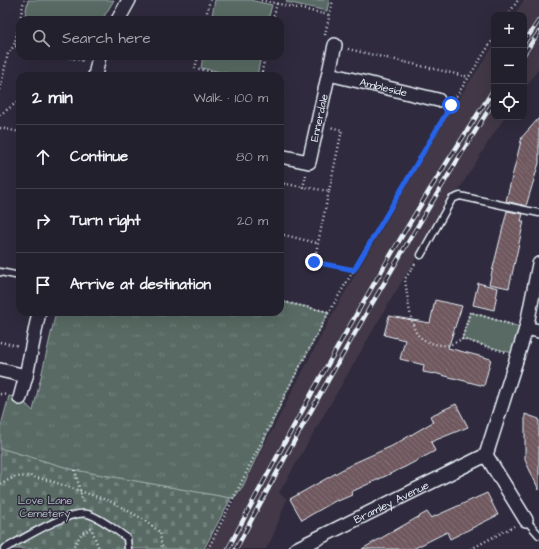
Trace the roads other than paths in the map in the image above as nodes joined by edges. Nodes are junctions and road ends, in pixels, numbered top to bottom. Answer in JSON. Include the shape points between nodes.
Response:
{"nodes":[{"id":1,"x":129,"y":0,"type":"edge"},
{"id":2,"x":120,"y":16,"type":"edge"},
{"id":3,"x":335,"y":46,"type":"road end"},
{"id":4,"x":329,"y":74,"type":"junction"},
{"id":5,"x":438,"y":100,"type":"dead end"},
{"id":6,"x":284,"y":157,"type":"edge"},
{"id":7,"x":539,"y":213,"type":"edge"},
{"id":8,"x":421,"y":255,"type":"road end"},
{"id":9,"x":539,"y":264,"type":"edge"},
{"id":10,"x":0,"y":272,"type":"edge"},
{"id":11,"x":16,"y":275,"type":"edge"},
{"id":12,"x":38,"y":316,"type":"edge"},
{"id":13,"x":530,"y":329,"type":"edge"},
{"id":14,"x":0,"y":370,"type":"edge"},
{"id":15,"x":26,"y":376,"type":"junction"},
{"id":16,"x":20,"y":398,"type":"dead end"},
{"id":17,"x":486,"y":455,"type":"junction"},
{"id":18,"x":526,"y":520,"type":"joint"},
{"id":19,"x":539,"y":535,"type":"edge"},
{"id":20,"x":0,"y":547,"type":"edge"},
{"id":21,"x":3,"y":549,"type":"edge"},
{"id":22,"x":128,"y":549,"type":"edge"},
{"id":23,"x":296,"y":549,"type":"edge"}],
"edges":[{"from":1,"to":2,"type":"street"},
{"from":3,"to":4,"type":"street","name":"Ennerdale"},
{"from":4,"to":5,"type":"street","name":"Ambleside"},
{"from":4,"to":6,"type":"street","name":"Ennerdale","via":[[309,162]]},
{"from":7,"to":8,"type":"lane","via":[[460,196],[452,199]]},
{"from":9,"to":13,"type":"street"},
{"from":10,"to":11,"type":"lane"},
{"from":12,"to":15,"type":"street"},
{"from":13,"to":17,"type":"street","via":[[517,355]]},
{"from":14,"to":15,"type":"street"},
{"from":15,"to":16,"type":"street"},
{"from":17,"to":18,"type":"street"},
{"from":17,"to":23,"type":"street","name":"Bramley Avenue"},
{"from":18,"to":19,"type":"lane"},
{"from":20,"to":21,"type":"lane"},
{"from":21,"to":22,"type":"lane","via":[[37,530],[74,514],[86,514],[106,522],[127,538]]}]}
